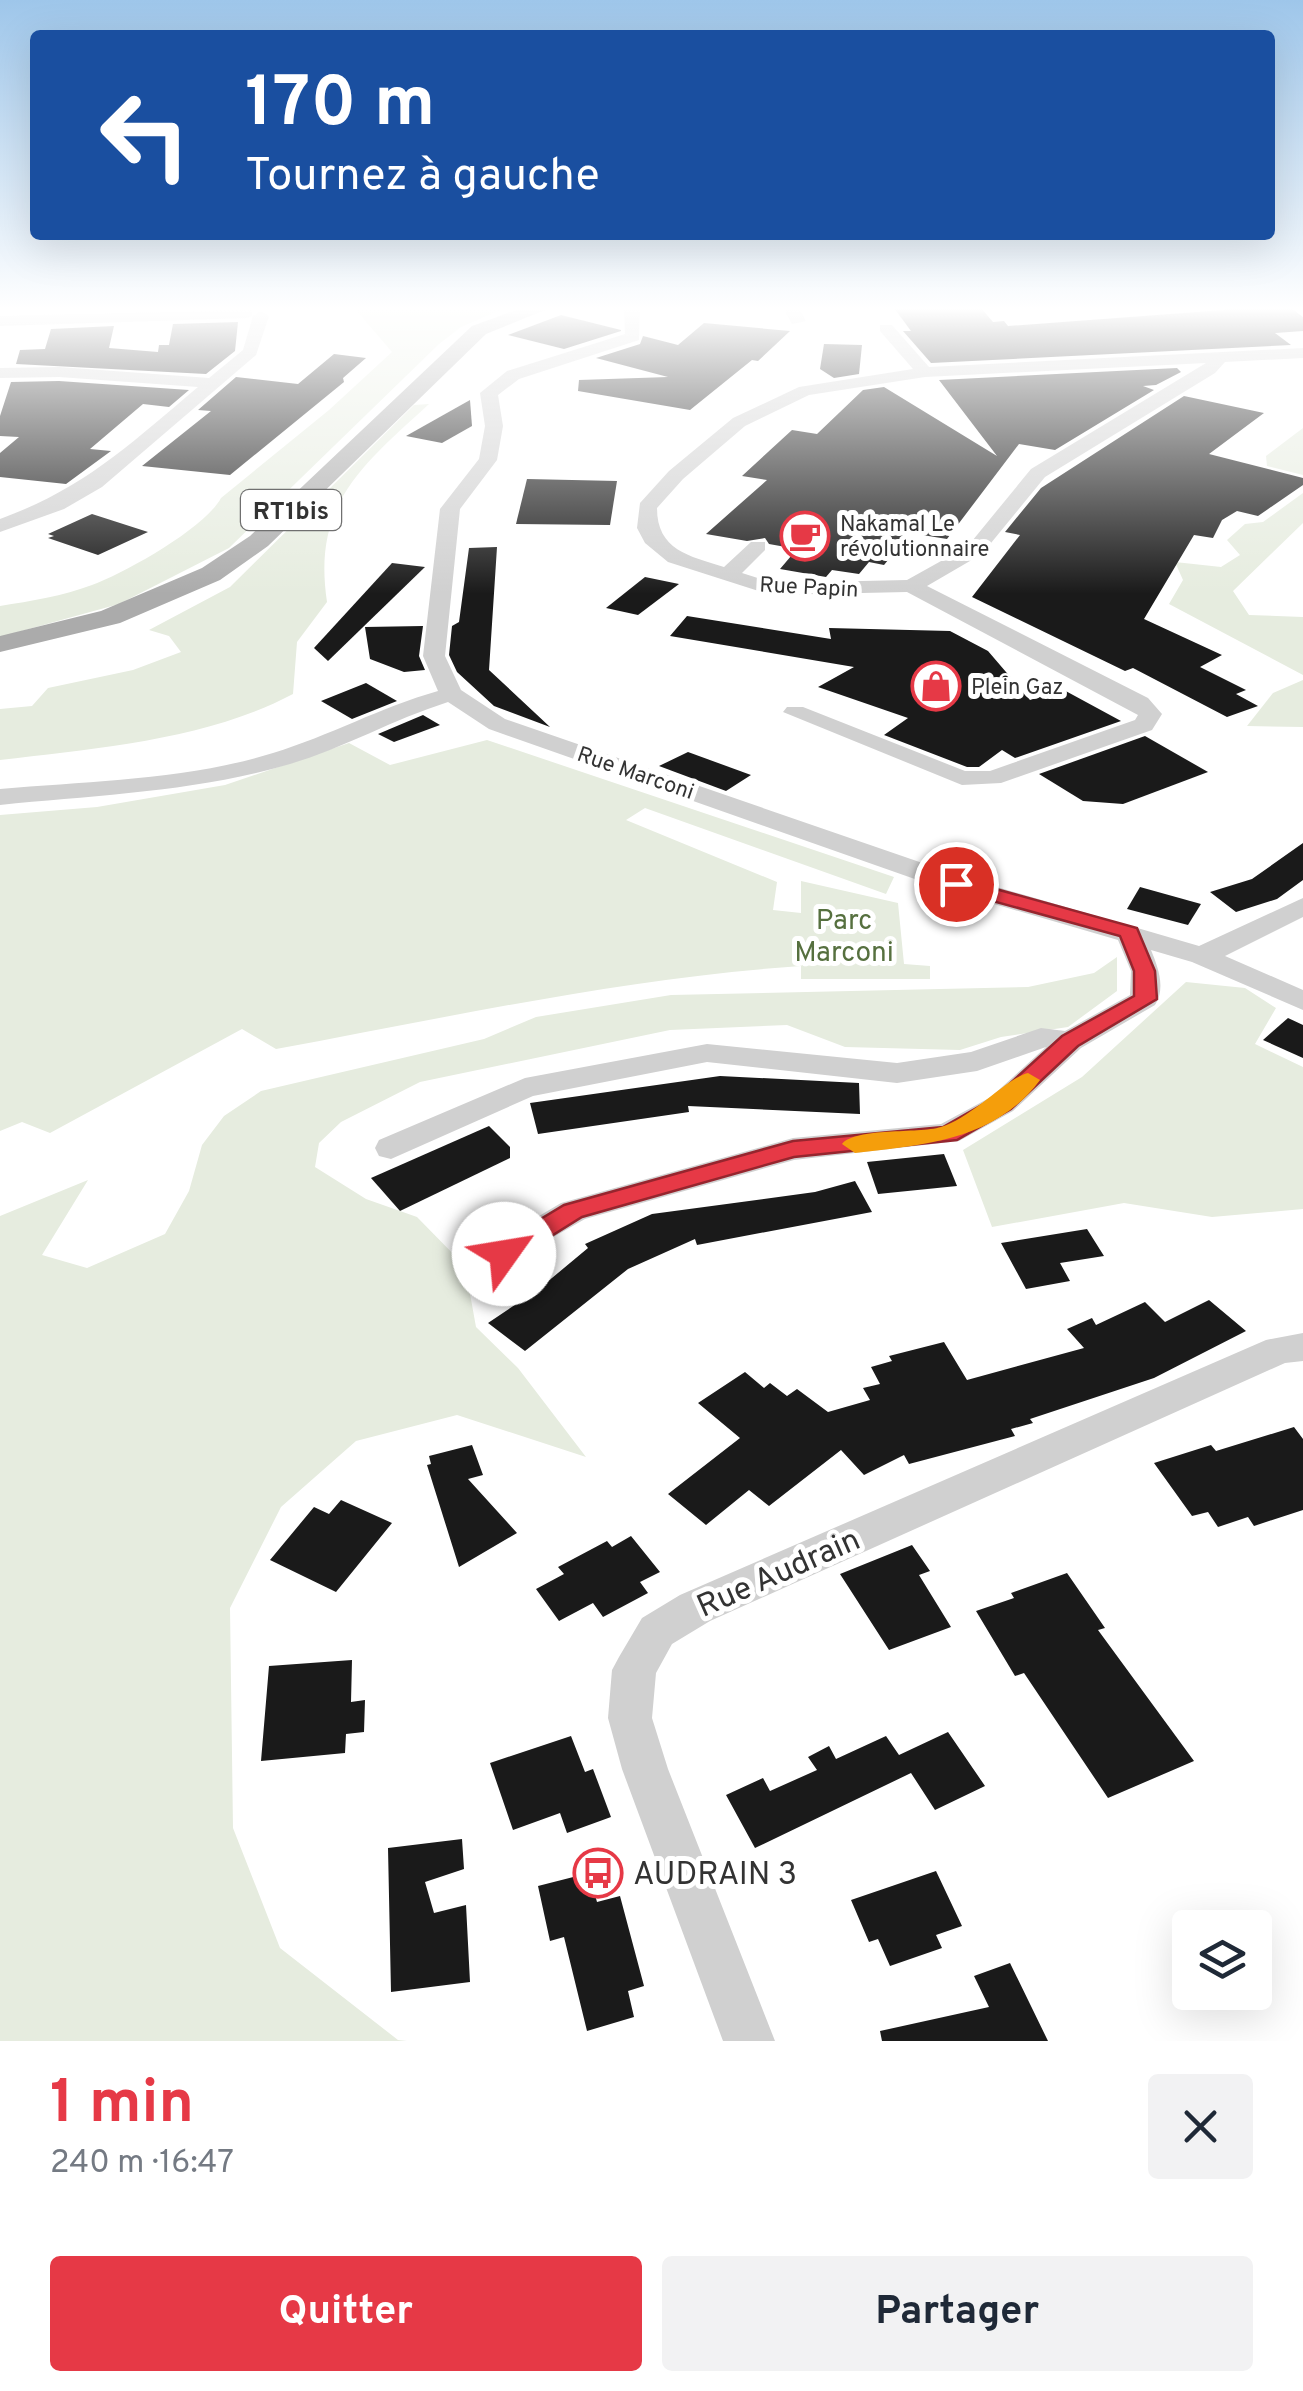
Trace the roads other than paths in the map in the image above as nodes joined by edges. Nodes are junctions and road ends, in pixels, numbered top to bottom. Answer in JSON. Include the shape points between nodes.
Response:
{"nodes":[{"id":1,"x":186,"y":403,"type":"edge"},
{"id":2,"x":403,"y":403,"type":"edge"},
{"id":3,"x":490,"y":403,"type":"edge"},
{"id":4,"x":773,"y":403,"type":"edge"},
{"id":5,"x":1152,"y":403,"type":"edge"},
{"id":6,"x":0,"y":526,"type":"edge"},
{"id":7,"x":758,"y":546,"type":"dead end"},
{"id":8,"x":726,"y":578,"type":"junction"},
{"id":9,"x":911,"y":586,"type":"junction"},
{"id":10,"x":0,"y":644,"type":"edge"},
{"id":11,"x":451,"y":694,"type":"junction"},
{"id":12,"x":795,"y":712,"type":"dead end"},
{"id":13,"x":0,"y":798,"type":"edge"},
{"id":14,"x":1303,"y":906,"type":"edge"},
{"id":15,"x":1129,"y":932,"type":"junction"},
{"id":16,"x":1202,"y":956,"type":"junction"},
{"id":17,"x":1303,"y":1001,"type":"edge"},
{"id":18,"x":1070,"y":1041,"type":"junction"},
{"id":19,"x":391,"y":1148,"type":"dead end"},
{"id":20,"x":504,"y":1254,"type":"dead end"},
{"id":21,"x":1303,"y":1347,"type":"edge"},
{"id":22,"x":749,"y":2041,"type":"edge"}],
"edges":[{"from":1,"to":6,"type":"street","via":[[95,483]]},
{"from":2,"to":10,"type":"main road","number":"RT1bis","via":[[259,541],[212,574],[110,617]]},
{"from":3,"to":11,"type":"street","via":[[488,460],[450,509],[434,656]]},
{"from":4,"to":8,"type":"street","name":"Rue Papin","via":[[739,422],[656,495],[644,517],[655,543],[675,558]]},
{"from":5,"to":9,"type":"street","name":"Rue Papin","via":[[1038,473],[974,550]]},
{"from":7,"to":8,"type":"street"},
{"from":8,"to":9,"type":"street","name":"Rue Papin","via":[[771,589]]},
{"from":9,"to":12,"type":"street","name":"Rue Papin","via":[[1140,703],[1150,714],[1144,725],[992,778],[962,778]]},
{"from":11,"to":13,"type":"street","via":[[284,758],[204,778]]},
{"from":11,"to":15,"type":"street","name":"Rue Marconi","via":[[497,724],[534,737],[956,884]]},
{"from":14,"to":16,"type":"street"},
{"from":15,"to":16,"type":"street","name":"Rue Marconi"},
{"from":15,"to":18,"type":"street","via":[[1146,999]]},
{"from":16,"to":17,"type":"street","name":"Rue Marconi"},
{"from":18,"to":19,"type":"street","via":[[1041,1037],[977,1061],[896,1073],[708,1053],[525,1088]]},
{"from":18,"to":20,"type":"street","via":[[1002,1104],[948,1134],[793,1149],[573,1211]]},
{"from":21,"to":22,"type":"street","name":"Rue Audrain","via":[[1279,1350],[694,1608],[657,1631],[634,1670],[630,1718]]}]}
